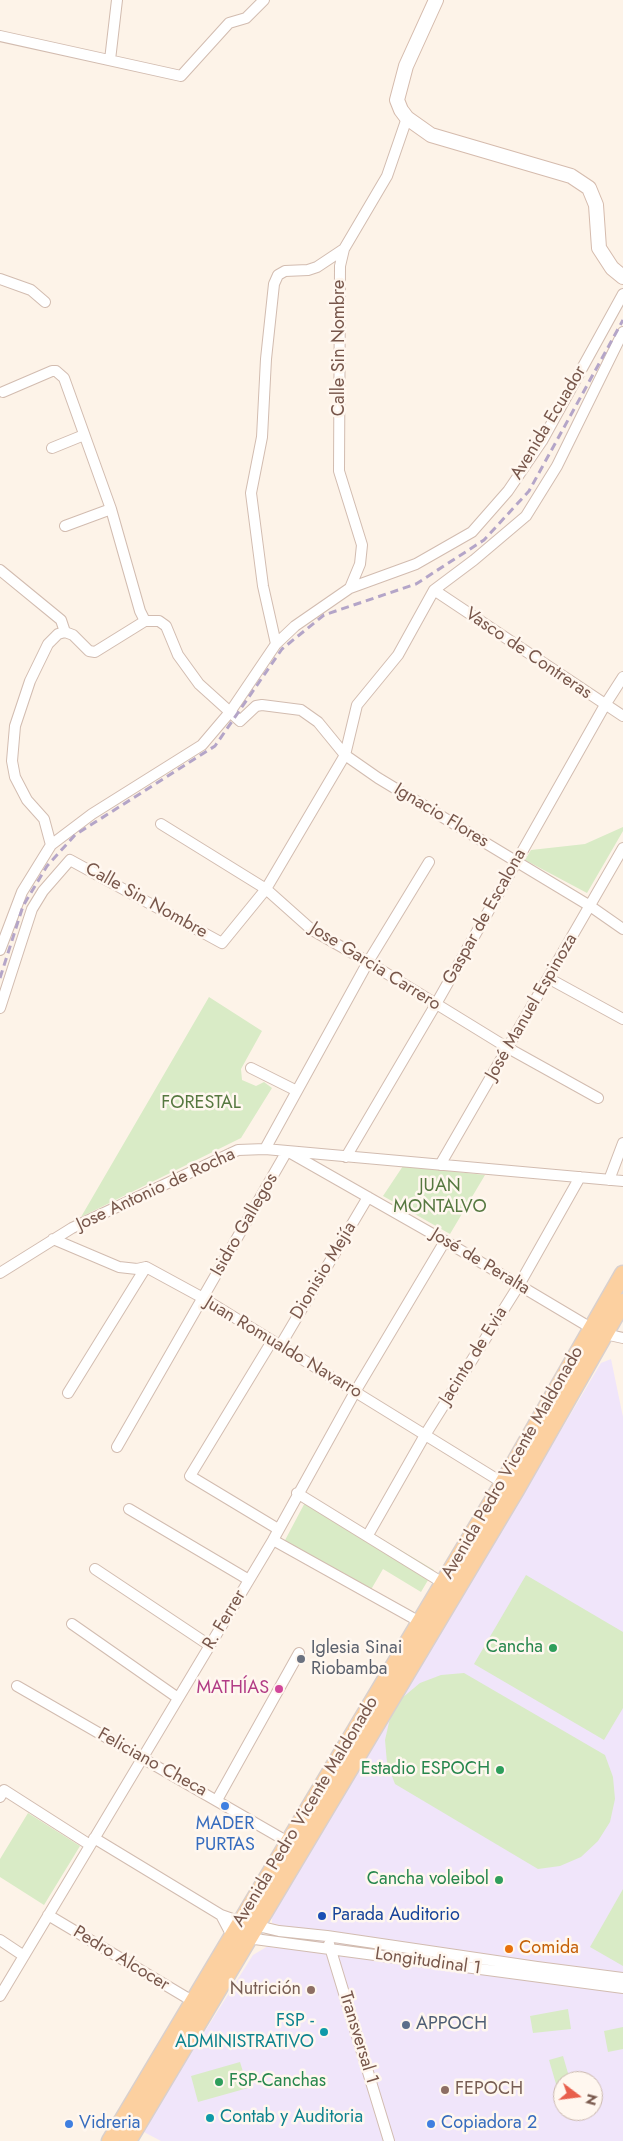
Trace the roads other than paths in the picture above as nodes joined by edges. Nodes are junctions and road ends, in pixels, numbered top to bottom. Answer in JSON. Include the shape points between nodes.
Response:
{"nodes":[{"id":1,"x":116,"y":0,"type":"edge"},
{"id":2,"x":264,"y":0,"type":"edge"},
{"id":3,"x":436,"y":0,"type":"edge"},
{"id":4,"x":0,"y":36,"type":"edge"},
{"id":5,"x":110,"y":60,"type":"junction"},
{"id":6,"x":407,"y":118,"type":"junction"},
{"id":7,"x":344,"y":249,"type":"junction"},
{"id":8,"x":623,"y":277,"type":"edge"},
{"id":9,"x":0,"y":279,"type":"edge"},
{"id":10,"x":623,"y":294,"type":"edge"},
{"id":11,"x":45,"y":302,"type":"dead end"},
{"id":12,"x":623,"y":332,"type":"edge"},
{"id":13,"x":3,"y":392,"type":"dead end"},
{"id":14,"x":84,"y":435,"type":"junction"},
{"id":15,"x":52,"y":448,"type":"dead end"},
{"id":16,"x":111,"y":509,"type":"junction"},
{"id":17,"x":65,"y":526,"type":"dead end"},
{"id":18,"x":0,"y":570,"type":"edge"},
{"id":19,"x":350,"y":588,"type":"junction"},
{"id":20,"x":434,"y":590,"type":"junction"},
{"id":21,"x":144,"y":620,"type":"junction"},
{"id":22,"x":65,"y":632,"type":"junction"},
{"id":23,"x":276,"y":644,"type":"junction"},
{"id":24,"x":623,"y":677,"type":"edge"},
{"id":25,"x":605,"y":705,"type":"junction"},
{"id":26,"x":230,"y":712,"type":"junction"},
{"id":27,"x":623,"y":716,"type":"edge"},
{"id":28,"x":345,"y":755,"type":"junction"},
{"id":29,"x":161,"y":824,"type":"dead end"},
{"id":30,"x":51,"y":845,"type":"junction"},
{"id":31,"x":623,"y":848,"type":"edge"},
{"id":32,"x":429,"y":862,"type":"dead end"},
{"id":33,"x":516,"y":862,"type":"junction"},
{"id":34,"x":266,"y":889,"type":"junction"},
{"id":35,"x":590,"y":906,"type":"junction"},
{"id":36,"x":623,"y":929,"type":"edge"},
{"id":37,"x":0,"y":950,"type":"edge"},
{"id":38,"x":368,"y":962,"type":"junction"},
{"id":39,"x":548,"y":978,"type":"junction"},
{"id":40,"x":436,"y":1004,"type":"junction"},
{"id":41,"x":0,"y":1008,"type":"edge"},
{"id":42,"x":623,"y":1020,"type":"edge"},
{"id":43,"x":508,"y":1048,"type":"junction"},
{"id":44,"x":251,"y":1068,"type":"dead end"},
{"id":45,"x":297,"y":1091,"type":"junction"},
{"id":46,"x":598,"y":1098,"type":"dead end"},
{"id":47,"x":623,"y":1142,"type":"edge"},
{"id":48,"x":265,"y":1149,"type":"junction"},
{"id":49,"x":287,"y":1151,"type":"junction"},
{"id":50,"x":346,"y":1156,"type":"junction"},
{"id":51,"x":440,"y":1165,"type":"junction"},
{"id":52,"x":580,"y":1177,"type":"junction"},
{"id":53,"x":608,"y":1180,"type":"junction"},
{"id":54,"x":623,"y":1181,"type":"edge"},
{"id":55,"x":368,"y":1196,"type":"junction"},
{"id":56,"x":53,"y":1239,"type":"junction"},
{"id":57,"x":445,"y":1241,"type":"junction"},
{"id":58,"x":146,"y":1267,"type":"junction"},
{"id":59,"x":0,"y":1273,"type":"edge"},
{"id":60,"x":623,"y":1274,"type":"edge"},
{"id":61,"x":519,"y":1285,"type":"junction"},
{"id":62,"x":203,"y":1298,"type":"junction"},
{"id":63,"x":623,"y":1302,"type":"edge"},
{"id":64,"x":598,"y":1331,"type":"junction"},
{"id":65,"x":623,"y":1338,"type":"edge"},
{"id":66,"x":276,"y":1343,"type":"junction"},
{"id":67,"x":355,"y":1392,"type":"junction"},
{"id":68,"x":68,"y":1393,"type":"dead end"},
{"id":69,"x":425,"y":1435,"type":"junction"},
{"id":70,"x":117,"y":1447,"type":"dead end"},
{"id":71,"x":503,"y":1483,"type":"junction"},
{"id":72,"x":298,"y":1493,"type":"junction"},
{"id":73,"x":129,"y":1509,"type":"dead end"},
{"id":74,"x":278,"y":1529,"type":"junction"},
{"id":75,"x":368,"y":1535,"type":"junction"},
{"id":76,"x":273,"y":1540,"type":"junction"},
{"id":77,"x":95,"y":1569,"type":"dead end"},
{"id":78,"x":249,"y":1580,"type":"junction"},
{"id":79,"x":443,"y":1583,"type":"junction"},
{"id":80,"x":420,"y":1622,"type":"junction"},
{"id":81,"x":72,"y":1624,"type":"dead end"},
{"id":82,"x":209,"y":1645,"type":"junction"},
{"id":83,"x":299,"y":1653,"type":"dead end"},
{"id":84,"x":16,"y":1686,"type":"dead end"},
{"id":85,"x":178,"y":1698,"type":"junction"},
{"id":86,"x":142,"y":1758,"type":"junction"},
{"id":87,"x":0,"y":1797,"type":"edge"},
{"id":88,"x":217,"y":1800,"type":"junction"},
{"id":89,"x":92,"y":1842,"type":"junction"},
{"id":90,"x":288,"y":1842,"type":"junction"},
{"id":91,"x":48,"y":1915,"type":"junction"},
{"id":92,"x":221,"y":1915,"type":"junction"},
{"id":93,"x":245,"y":1931,"type":"junction"},
{"id":94,"x":327,"y":1936,"type":"junction"},
{"id":95,"x":0,"y":1940,"type":"edge"},
{"id":96,"x":330,"y":1948,"type":"junction"},
{"id":97,"x":24,"y":1956,"type":"junction"},
{"id":98,"x":623,"y":1978,"type":"edge"},
{"id":99,"x":623,"y":1988,"type":"edge"},
{"id":100,"x":0,"y":1996,"type":"edge"},
{"id":101,"x":194,"y":2002,"type":"junction"},
{"id":102,"x":110,"y":2141,"type":"edge"},
{"id":103,"x":128,"y":2141,"type":"edge"},
{"id":104,"x":389,"y":2141,"type":"edge"}],
"edges":[{"from":1,"to":5,"type":"street"},
{"from":2,"to":5,"type":"street","via":[[246,18],[229,24],[181,76]]},
{"from":3,"to":6,"type":"street","via":[[406,66],[397,100]]},
{"from":4,"to":5,"type":"street"},
{"from":6,"to":7,"type":"street","name":"Calle Sin Nombre","via":[[387,176]]},
{"from":6,"to":8,"type":"street","via":[[431,135],[571,176],[589,188],[596,205],[599,248],[612,268]]},
{"from":7,"to":19,"type":"street","name":"Calle Sin Nombre","via":[[340,266],[339,472],[362,545],[360,564]]},
{"from":7,"to":23,"type":"street","via":[[318,267],[285,271],[278,275],[274,284],[262,437],[251,493],[263,586]]},
{"from":9,"to":11,"type":"street","via":[[31,290]]},
{"from":10,"to":19,"type":"street","name":"Avenida Ecuador","via":[[542,441],[508,491],[472,532],[416,564]]},
{"from":12,"to":20,"type":"street","via":[[557,466],[526,516]]},
{"from":13,"to":14,"type":"street","via":[[56,371],[64,378]]},
{"from":14,"to":15,"type":"street"},
{"from":14,"to":16,"type":"street"},
{"from":16,"to":17,"type":"street"},
{"from":16,"to":21,"type":"street"},
{"from":18,"to":22,"type":"street","via":[[61,620]]},
{"from":19,"to":23,"type":"street","name":"Avenida Ecuador","via":[[295,626]]},
{"from":20,"to":25,"type":"street","name":"Vasco de Contreras"},
{"from":20,"to":28,"type":"street","via":[[398,655],[357,705]]},
{"from":21,"to":22,"type":"street","via":[[95,652]]},
{"from":21,"to":26,"type":"street","via":[[159,621],[166,626],[178,655],[198,684]]},
{"from":22,"to":30,"type":"street","via":[[48,644],[30,681],[15,726],[12,762],[15,777],[27,800],[44,819]]},
{"from":23,"to":26,"type":"street","name":"Avenida Ecuador"},
{"from":24,"to":25,"type":"street","name":"Gaspar de Escalona"},
{"from":25,"to":27,"type":"street","name":"Vasco de Contreras"},
{"from":25,"to":33,"type":"street","name":"Gaspar de Escalona"},
{"from":26,"to":28,"type":"street","name":"Ignacio Flores","via":[[240,721],[256,706],[301,710],[318,722]]},
{"from":26,"to":30,"type":"street","name":"Avenida Ecuador","via":[[202,745],[92,814]]},
{"from":28,"to":33,"type":"street","name":"Ignacio Flores"},
{"from":28,"to":34,"type":"street"},
{"from":29,"to":34,"type":"street","name":"Jose Garcia Carrero"},
{"from":30,"to":37,"type":"street","via":[[22,892]]},
{"from":31,"to":35,"type":"street","name":"José Manuel Espinoza"},
{"from":32,"to":38,"type":"street"},
{"from":33,"to":35,"type":"street","name":"Ignacio Flores"},
{"from":33,"to":40,"type":"street","name":"Gaspar de Escalona"},
{"from":34,"to":38,"type":"street","name":"Jose Garcia Carrero","via":[[312,930]]},
{"from":34,"to":41,"type":"street","name":"Calle Sin Nombre","via":[[222,943],[70,860],[32,909]]},
{"from":35,"to":36,"type":"street","name":"Ignacio Flores"},
{"from":35,"to":39,"type":"street","name":"José Manuel Espinoza"},
{"from":38,"to":40,"type":"street","name":"Jose Garcia Carrero"},
{"from":38,"to":45,"type":"street"},
{"from":39,"to":42,"type":"street"},
{"from":39,"to":43,"type":"street","name":"José Manuel Espinoza"},
{"from":40,"to":43,"type":"street","name":"Jose Garcia Carrero"},
{"from":40,"to":50,"type":"street","name":"Gaspar de Escalona"},
{"from":43,"to":46,"type":"street","name":"Jose Garcia Carrero"},
{"from":43,"to":51,"type":"street","name":"José Manuel Espinoza"},
{"from":44,"to":45,"type":"street"},
{"from":45,"to":48,"type":"street"},
{"from":47,"to":53,"type":"street"},
{"from":48,"to":49,"type":"street","name":"Jose Antonio de Rocha"},
{"from":48,"to":56,"type":"street","name":"Jose Antonio de Rocha","via":[[238,1150]]},
{"from":49,"to":50,"type":"street","name":"Jose Antonio de Rocha"},
{"from":49,"to":55,"type":"street","name":"José de Peralta"},
{"from":49,"to":62,"type":"street","name":"Isidro Gallegos"},
{"from":50,"to":51,"type":"street","name":"Jose Antonio de Rocha"},
{"from":51,"to":52,"type":"street","name":"Jose Antonio de Rocha"},
{"from":52,"to":53,"type":"street","name":"Jose Antonio de Rocha"},
{"from":52,"to":61,"type":"street","name":"Jacinto de Evia"},
{"from":53,"to":54,"type":"street","name":"Jose Antonio de Rocha"},
{"from":55,"to":57,"type":"street","name":"José de Peralta"},
{"from":55,"to":66,"type":"street","name":"Dionisio Mejía"},
{"from":56,"to":58,"type":"street","name":"Juan Romualdo Navarro","via":[[119,1267]]},
{"from":56,"to":59,"type":"street","name":"Jose Antonio de Rocha"},
{"from":57,"to":61,"type":"street","name":"José de Peralta"},
{"from":57,"to":67,"type":"street","name":"R. Ferrer"},
{"from":58,"to":62,"type":"street","name":"Juan Romualdo Navarro"},
{"from":58,"to":68,"type":"street"},
{"from":60,"to":64,"type":"main road","name":"Avenida Pedro Vicente Maldonado"},
{"from":61,"to":64,"type":"street","name":"José de Peralta"},
{"from":61,"to":69,"type":"street","name":"Jacinto de Evia"},
{"from":62,"to":66,"type":"street","name":"Juan Romualdo Navarro"},
{"from":62,"to":70,"type":"street","name":"Isidro Gallegos"},
{"from":63,"to":64,"type":"main road","name":"Avenida Pedro Vicente Maldonado"},
{"from":64,"to":65,"type":"street","name":"José de Peralta"},
{"from":64,"to":71,"type":"main road","name":"Avenida Pedro Vicente Maldonado"},
{"from":64,"to":93,"type":"main road","name":"Avenida Pedro Vicente Maldonado","via":[[516,1490]]},
{"from":66,"to":67,"type":"street","name":"Juan Romualdo Navarro"},
{"from":66,"to":74,"type":"street","name":"Dionisio Mejía","via":[[190,1476]]},
{"from":67,"to":69,"type":"street","name":"Juan Romualdo Navarro"},
{"from":67,"to":72,"type":"street","name":"R. Ferrer"},
{"from":69,"to":71,"type":"street","name":"Juan Romualdo Navarro"},
{"from":69,"to":75,"type":"street","name":"Jacinto de Evia"},
{"from":71,"to":79,"type":"main road","name":"Avenida Pedro Vicente Maldonado"},
{"from":72,"to":74,"type":"street","name":"R. Ferrer"},
{"from":72,"to":75,"type":"street"},
{"from":73,"to":78,"type":"street"},
{"from":74,"to":76,"type":"street","name":"R. Ferrer"},
{"from":75,"to":79,"type":"street"},
{"from":76,"to":78,"type":"street","name":"R. Ferrer"},
{"from":76,"to":80,"type":"street"},
{"from":77,"to":82,"type":"street"},
{"from":78,"to":82,"type":"street","name":"R. Ferrer"},
{"from":79,"to":80,"type":"main road","name":"Avenida Pedro Vicente Maldonado"},
{"from":80,"to":90,"type":"main road","name":"Avenida Pedro Vicente Maldonado"},
{"from":81,"to":85,"type":"street"},
{"from":82,"to":85,"type":"street","name":"R. Ferrer"},
{"from":83,"to":88,"type":"street"},
{"from":84,"to":86,"type":"street","name":"Feliciano Checa"},
{"from":85,"to":86,"type":"street","name":"R. Ferrer"},
{"from":86,"to":88,"type":"street","name":"Feliciano Checa"},
{"from":86,"to":89,"type":"street","name":"R. Ferrer"},
{"from":87,"to":89,"type":"street","via":[[4,1790]]},
{"from":88,"to":90,"type":"street","name":"Feliciano Checa"},
{"from":89,"to":91,"type":"street","name":"R. Ferrer"},
{"from":89,"to":92,"type":"street"},
{"from":90,"to":93,"type":"main road","name":"Avenida Pedro Vicente Maldonado"},
{"from":91,"to":97,"type":"street","name":"R. Ferrer"},
{"from":91,"to":101,"type":"street","name":"Pedro Alcocer"},
{"from":92,"to":93,"type":"street"},
{"from":92,"to":93,"type":"street"},
{"from":93,"to":94,"type":"street","name":"Longitudinal 1"},
{"from":93,"to":96,"type":"street","name":"Longitudinal 1"},
{"from":93,"to":101,"type":"main road","name":"Avenida Pedro Vicente Maldonado"},
{"from":93,"to":103,"type":"main road","name":"Avenida Pedro Vicente Maldonado"},
{"from":94,"to":96,"type":"street","name":"Transversal 1"},
{"from":94,"to":98,"type":"street","name":"Longitudinal 1"},
{"from":95,"to":97,"type":"street"},
{"from":96,"to":99,"type":"street","name":"Longitudinal 1"},
{"from":96,"to":104,"type":"street","name":"Transversal 1"},
{"from":97,"to":100,"type":"street","name":"R. Ferrer"},
{"from":101,"to":102,"type":"main road","name":"Avenida Pedro Vicente Maldonado"}]}
